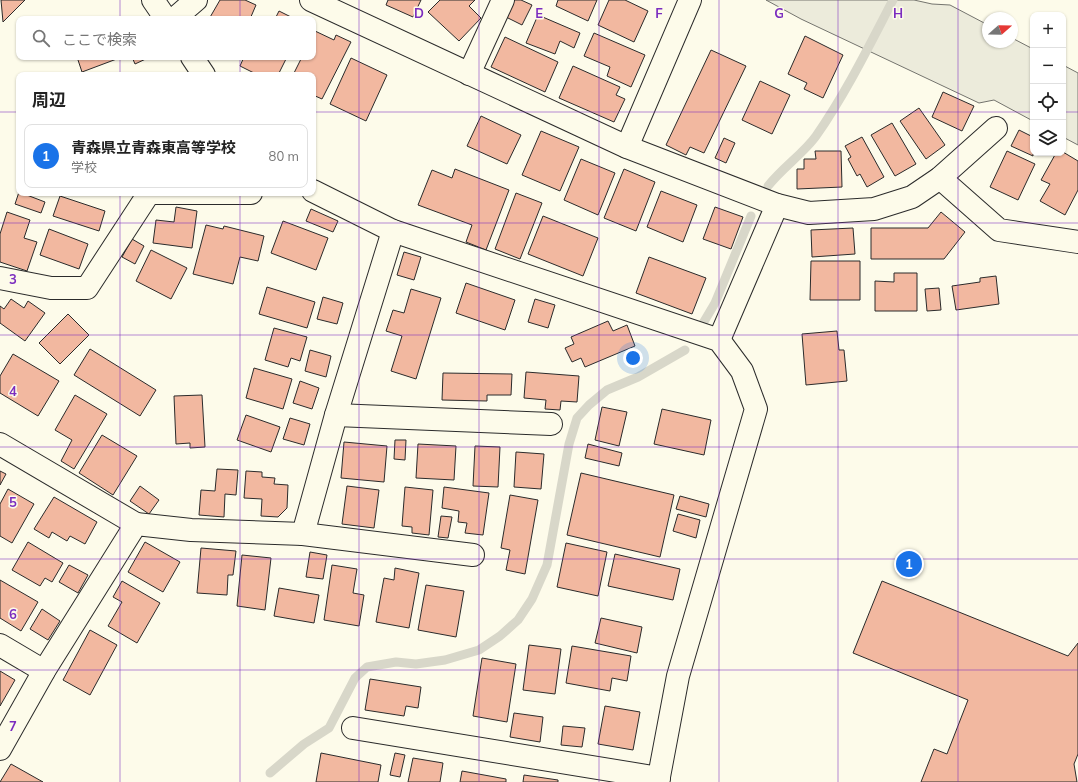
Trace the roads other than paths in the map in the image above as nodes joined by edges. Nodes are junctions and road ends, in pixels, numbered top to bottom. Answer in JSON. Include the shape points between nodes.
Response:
{"nodes":[{"id":1,"x":153,"y":0,"type":"edge"},
{"id":2,"x":196,"y":0,"type":"edge"},
{"id":3,"x":311,"y":0,"type":"edge"},
{"id":4,"x":503,"y":0,"type":"edge"},
{"id":5,"x":690,"y":0,"type":"edge"},
{"id":6,"x":164,"y":16,"type":"edge"},
{"id":7,"x":177,"y":16,"type":"edge"},
{"id":8,"x":194,"y":60,"type":"edge"},
{"id":9,"x":202,"y":72,"type":"edge"},
{"id":10,"x":469,"y":74,"type":"junction"},
{"id":11,"x":996,"y":128,"type":"dead end"},
{"id":12,"x":627,"y":147,"type":"junction"},
{"id":13,"x":940,"y":178,"type":"junction"},
{"id":14,"x":316,"y":192,"type":"edge"},
{"id":15,"x":147,"y":196,"type":"edge"},
{"id":16,"x":776,"y":205,"type":"junction"},
{"id":17,"x":393,"y":231,"type":"junction"},
{"id":18,"x":1078,"y":242,"type":"edge"},
{"id":19,"x":0,"y":278,"type":"edge"},
{"id":20,"x":719,"y":340,"type":"junction"},
{"id":21,"x":336,"y":415,"type":"junction"},
{"id":22,"x":551,"y":424,"type":"dead end"},
{"id":23,"x":0,"y":444,"type":"edge"},
{"id":24,"x":136,"y":524,"type":"junction"},
{"id":25,"x":303,"y":534,"type":"junction"},
{"id":26,"x":473,"y":555,"type":"dead end"},
{"id":27,"x":0,"y":645,"type":"edge"},
{"id":28,"x":44,"y":671,"type":"junction"},
{"id":29,"x":353,"y":728,"type":"dead end"},
{"id":30,"x":0,"y":750,"type":"edge"},
{"id":31,"x":658,"y":780,"type":"edge"}],
"edges":[{"from":1,"to":6,"type":"street"},
{"from":2,"to":7,"type":"street"},
{"from":3,"to":10,"type":"street"},
{"from":4,"to":10,"type":"street"},
{"from":5,"to":12,"type":"street"},
{"from":8,"to":9,"type":"street"},
{"from":10,"to":12,"type":"street"},
{"from":11,"to":13,"type":"street"},
{"from":12,"to":16,"type":"street"},
{"from":13,"to":16,"type":"street","via":[[912,197],[874,209],[809,214]]},
{"from":13,"to":18,"type":"street","via":[[999,230]]},
{"from":14,"to":17,"type":"street"},
{"from":15,"to":19,"type":"street","via":[[87,288],[51,288]]},
{"from":16,"to":20,"type":"street"},
{"from":17,"to":20,"type":"street"},
{"from":17,"to":21,"type":"street"},
{"from":20,"to":31,"type":"street","via":[[742,371],[756,409],[678,676]]},
{"from":21,"to":22,"type":"street"},
{"from":21,"to":25,"type":"street"},
{"from":23,"to":24,"type":"street"},
{"from":24,"to":25,"type":"street","via":[[192,530]]},
{"from":24,"to":28,"type":"street"},
{"from":25,"to":26,"type":"street"},
{"from":27,"to":28,"type":"street"},
{"from":28,"to":30,"type":"street"},
{"from":29,"to":31,"type":"street"}]}
